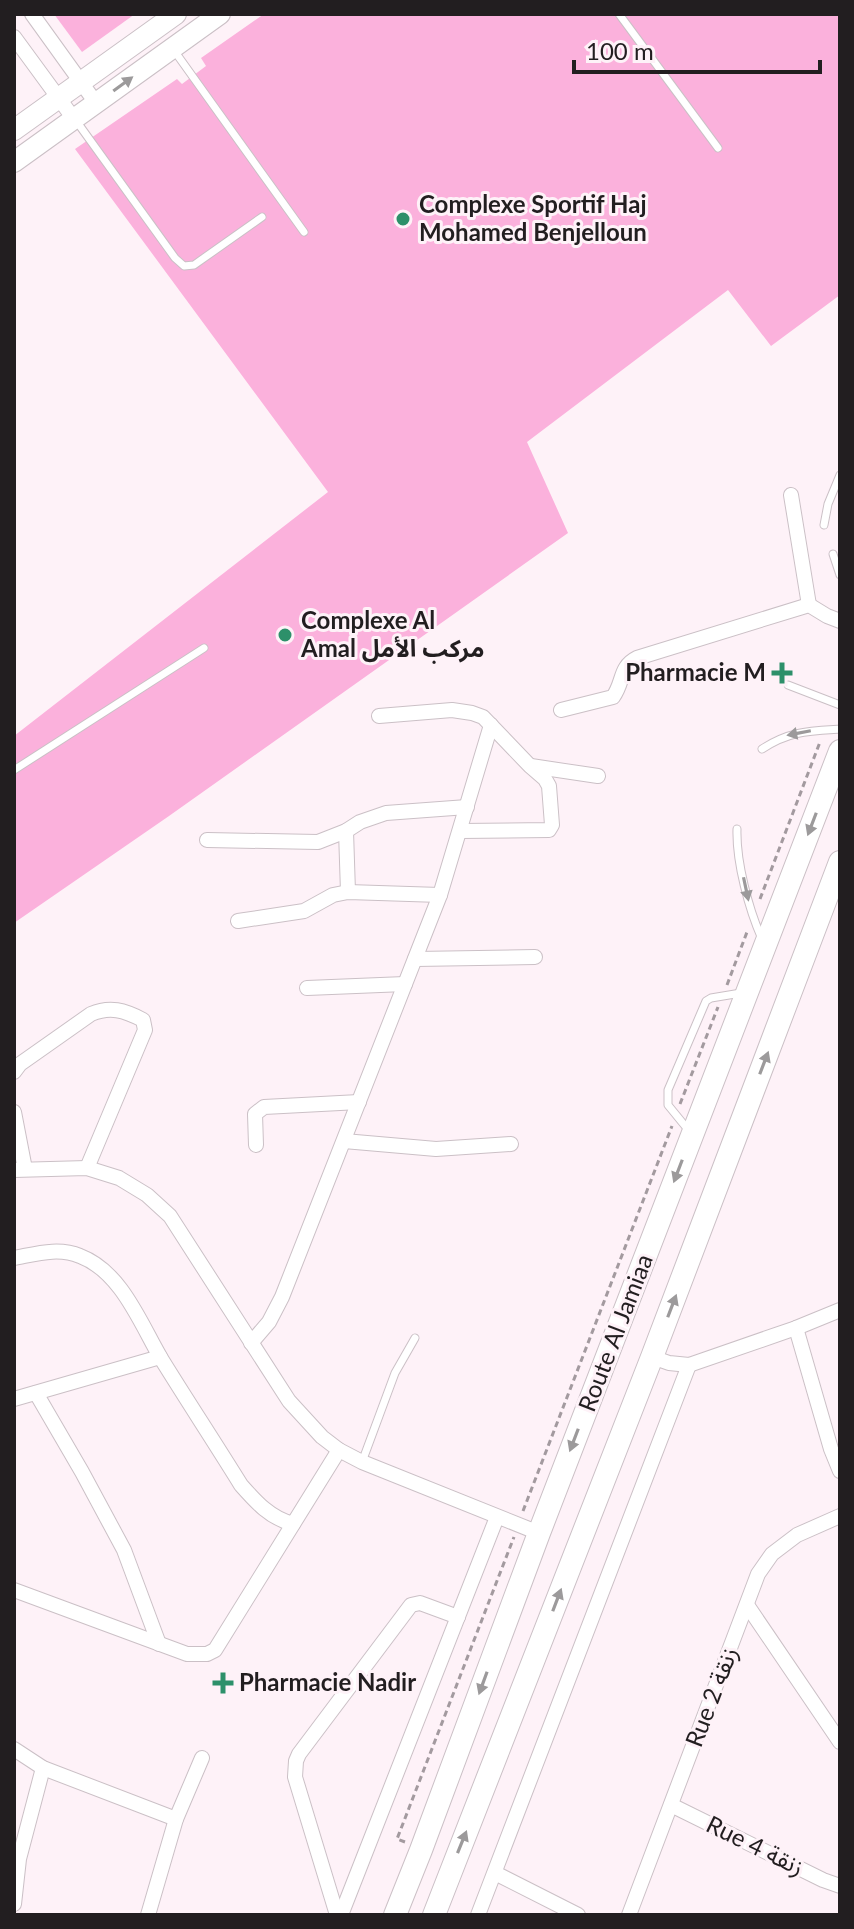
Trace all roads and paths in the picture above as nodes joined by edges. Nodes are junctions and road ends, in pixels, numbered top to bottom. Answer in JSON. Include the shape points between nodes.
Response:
{"nodes":[{"id":1,"x":32,"y":14,"type":"edge"},
{"id":2,"x":176,"y":14,"type":"edge"},
{"id":3,"x":220,"y":14,"type":"edge"},
{"id":4,"x":619,"y":14,"type":"edge"},
{"id":5,"x":14,"y":37,"type":"edge"},
{"id":6,"x":172,"y":48,"type":"junction"},
{"id":7,"x":82,"y":82,"type":"junction"},
{"id":8,"x":58,"y":98,"type":"junction"},
{"id":9,"x":96,"y":103,"type":"junction"},
{"id":10,"x":74,"y":119,"type":"junction"},
{"id":11,"x":14,"y":130,"type":"edge"},
{"id":12,"x":718,"y":148,"type":"dead end"},
{"id":13,"x":14,"y":162,"type":"edge"},
{"id":14,"x":262,"y":217,"type":"dead end"},
{"id":15,"x":304,"y":232,"type":"dead end"},
{"id":16,"x":840,"y":475,"type":"edge"},
{"id":17,"x":791,"y":495,"type":"dead end"},
{"id":18,"x":824,"y":525,"type":"dead end"},
{"id":19,"x":833,"y":554,"type":"dead end"},
{"id":20,"x":840,"y":575,"type":"edge"},
{"id":21,"x":809,"y":605,"type":"junction"},
{"id":22,"x":840,"y":621,"type":"edge"},
{"id":23,"x":204,"y":648,"type":"dead end"},
{"id":24,"x":788,"y":685,"type":"dead end"},
{"id":25,"x":840,"y":705,"type":"edge"},
{"id":26,"x":561,"y":710,"type":"dead end"},
{"id":27,"x":379,"y":716,"type":"dead end"},
{"id":28,"x":491,"y":725,"type":"junction"},
{"id":29,"x":840,"y":729,"type":"edge"},
{"id":30,"x":762,"y":749,"type":"dead end"},
{"id":31,"x":840,"y":751,"type":"edge"},
{"id":32,"x":530,"y":766,"type":"junction"},
{"id":33,"x":14,"y":770,"type":"edge"},
{"id":34,"x":598,"y":776,"type":"dead end"},
{"id":35,"x":467,"y":807,"type":"junction"},
{"id":36,"x":737,"y":829,"type":"dead end"},
{"id":37,"x":346,"y":831,"type":"junction"},
{"id":38,"x":460,"y":831,"type":"junction"},
{"id":39,"x":207,"y":840,"type":"dead end"},
{"id":40,"x":840,"y":862,"type":"edge"},
{"id":41,"x":348,"y":892,"type":"junction"},
{"id":42,"x":440,"y":895,"type":"junction"},
{"id":43,"x":238,"y":921,"type":"dead end"},
{"id":44,"x":765,"y":946,"type":"junction"},
{"id":45,"x":535,"y":957,"type":"dead end"},
{"id":46,"x":415,"y":959,"type":"junction"},
{"id":47,"x":405,"y":984,"type":"junction"},
{"id":48,"x":307,"y":988,"type":"dead end"},
{"id":49,"x":747,"y":992,"type":"junction"},
{"id":50,"x":14,"y":1072,"type":"edge"},
{"id":51,"x":359,"y":1102,"type":"junction"},
{"id":52,"x":14,"y":1112,"type":"edge"},
{"id":53,"x":692,"y":1135,"type":"junction"},
{"id":54,"x":344,"y":1141,"type":"junction"},
{"id":55,"x":511,"y":1144,"type":"dead end"},
{"id":56,"x":256,"y":1145,"type":"dead end"},
{"id":57,"x":87,"y":1168,"type":"junction"},
{"id":58,"x":20,"y":1170,"type":"edge"},
{"id":59,"x":14,"y":1258,"type":"edge"},
{"id":60,"x":840,"y":1310,"type":"edge"},
{"id":61,"x":796,"y":1328,"type":"junction"},
{"id":62,"x":415,"y":1338,"type":"dead end"},
{"id":63,"x":251,"y":1343,"type":"junction"},
{"id":64,"x":160,"y":1357,"type":"junction"},
{"id":65,"x":652,"y":1357,"type":"junction"},
{"id":66,"x":689,"y":1365,"type":"junction"},
{"id":67,"x":36,"y":1393,"type":"junction"},
{"id":68,"x":14,"y":1399,"type":"edge"},
{"id":69,"x":339,"y":1450,"type":"junction"},
{"id":70,"x":362,"y":1462,"type":"junction"},
{"id":71,"x":840,"y":1471,"type":"edge"},
{"id":72,"x":840,"y":1516,"type":"edge"},
{"id":73,"x":497,"y":1517,"type":"junction"},
{"id":74,"x":293,"y":1524,"type":"junction"},
{"id":75,"x":539,"y":1533,"type":"junction"},
{"id":76,"x":14,"y":1590,"type":"edge"},
{"id":77,"x":747,"y":1605,"type":"junction"},
{"id":78,"x":458,"y":1617,"type":"junction"},
{"id":79,"x":159,"y":1644,"type":"junction"},
{"id":80,"x":840,"y":1742,"type":"edge"},
{"id":81,"x":14,"y":1749,"type":"edge"},
{"id":82,"x":202,"y":1758,"type":"dead end"},
{"id":83,"x":43,"y":1768,"type":"junction"},
{"id":84,"x":671,"y":1805,"type":"junction"},
{"id":85,"x":176,"y":1819,"type":"junction"},
{"id":86,"x":16,"y":1858,"type":"edge"},
{"id":87,"x":495,"y":1873,"type":"junction"},
{"id":88,"x":840,"y":1886,"type":"edge"},
{"id":89,"x":14,"y":1904,"type":"edge"},
{"id":90,"x":148,"y":1915,"type":"edge"},
{"id":91,"x":339,"y":1915,"type":"edge"},
{"id":92,"x":395,"y":1915,"type":"edge"},
{"id":93,"x":434,"y":1915,"type":"edge"},
{"id":94,"x":478,"y":1915,"type":"edge"},
{"id":95,"x":578,"y":1915,"type":"edge"},
{"id":96,"x":629,"y":1915,"type":"edge"}],
"edges":[{"from":1,"to":7,"type":"street"},
{"from":2,"to":7,"type":"street"},
{"from":3,"to":6,"type":"street"},
{"from":4,"to":12,"type":"lane"},
{"from":5,"to":8,"type":"street"},
{"from":9,"to":6,"type":"street","one_way":true},
{"from":6,"to":15,"type":"lane"},
{"from":7,"to":8,"type":"street"},
{"from":7,"to":9,"type":"street"},
{"from":8,"to":10,"type":"street"},
{"from":8,"to":11,"type":"street"},
{"from":9,"to":10,"type":"street"},
{"from":10,"to":13,"type":"street"},
{"from":10,"to":14,"type":"lane","via":[[184,266],[194,265]]},
{"from":16,"to":18,"type":"lane"},
{"from":17,"to":21,"type":"street"},
{"from":19,"to":20,"type":"lane"},
{"from":21,"to":22,"type":"street"},
{"from":21,"to":26,"type":"street","via":[[637,658],[626,666],[613,697]]},
{"from":23,"to":33,"type":"lane"},
{"from":24,"to":25,"type":"lane"},
{"from":27,"to":28,"type":"street","via":[[452,710],[483,717]]},
{"from":28,"to":32,"type":"street"},
{"from":28,"to":35,"type":"street"},
{"from":29,"to":30,"type":"lane","one_way":true,"via":[[793,733]]},
{"from":31,"to":44,"type":"main road","name":"Route Al Jamiaa","one_way":true},
{"from":32,"to":34,"type":"street"},
{"from":32,"to":38,"type":"street","via":[[549,786],[549,830]]},
{"from":35,"to":37,"type":"street","via":[[386,813]]},
{"from":35,"to":38,"type":"street"},
{"from":36,"to":44,"type":"lane","one_way":true,"via":[[752,918]]},
{"from":37,"to":39,"type":"street","via":[[318,842]]},
{"from":37,"to":41,"type":"street"},
{"from":38,"to":42,"type":"street"},
{"from":65,"to":40,"type":"main road","name":"Route Al Jamiaa","one_way":true},
{"from":41,"to":42,"type":"street"},
{"from":41,"to":43,"type":"street","via":[[304,911]]},
{"from":42,"to":46,"type":"street"},
{"from":44,"to":49,"type":"main road","name":"Route Al Jamiaa"},
{"from":45,"to":46,"type":"street"},
{"from":46,"to":47,"type":"street"},
{"from":47,"to":48,"type":"street"},
{"from":47,"to":51,"type":"street"},
{"from":49,"to":53,"type":"main road","name":"Route Al Jamiaa"},
{"from":49,"to":53,"type":"lane","via":[[706,1001],[668,1090],[668,1105]]},
{"from":50,"to":57,"type":"street","via":[[101,1009],[113,1008],[143,1020],[145,1030]]},
{"from":51,"to":54,"type":"street"},
{"from":51,"to":56,"type":"street","via":[[264,1107],[255,1114]]},
{"from":52,"to":58,"type":"street"},
{"from":53,"to":75,"type":"main road","name":"Route Al Jamiaa","one_way":true},
{"from":54,"to":55,"type":"street","via":[[436,1149]]},
{"from":54,"to":63,"type":"street","via":[[276,1310]]},
{"from":57,"to":58,"type":"street"},
{"from":57,"to":63,"type":"street","via":[[119,1178],[170,1216]]},
{"from":59,"to":64,"type":"street","via":[[65,1251],[103,1269],[139,1317]]},
{"from":60,"to":61,"type":"street"},
{"from":61,"to":66,"type":"street"},
{"from":61,"to":71,"type":"street"},
{"from":62,"to":70,"type":"lane","via":[[395,1373]]},
{"from":63,"to":69,"type":"street","via":[[289,1401]]},
{"from":64,"to":67,"type":"street"},
{"from":64,"to":74,"type":"street","via":[[241,1485],[278,1521]]},
{"from":65,"to":66,"type":"street"},
{"from":93,"to":65,"type":"main road","name":"Route Al Jamiaa","one_way":true},
{"from":66,"to":87,"type":"street"},
{"from":67,"to":68,"type":"street"},
{"from":67,"to":79,"type":"street","via":[[124,1550]]},
{"from":69,"to":70,"type":"street"},
{"from":69,"to":74,"type":"street"},
{"from":70,"to":73,"type":"street"},
{"from":72,"to":77,"type":"street","name":"Rue 2 زنقة","via":[[797,1535],[772,1554]]},
{"from":73,"to":75,"type":"street"},
{"from":73,"to":78,"type":"street"},
{"from":74,"to":79,"type":"street","via":[[215,1650],[197,1656]]},
{"from":75,"to":92,"type":"main road","name":"Route Al Jamiaa","one_way":true},
{"from":76,"to":79,"type":"street"},
{"from":77,"to":80,"type":"street"},
{"from":77,"to":84,"type":"street","name":"Rue 2 زنقة"},
{"from":78,"to":91,"type":"street"},
{"from":78,"to":91,"type":"street","via":[[420,1603],[411,1605],[296,1761],[295,1777]]},
{"from":81,"to":83,"type":"street"},
{"from":82,"to":85,"type":"street"},
{"from":83,"to":85,"type":"street"},
{"from":83,"to":86,"type":"street"},
{"from":84,"to":88,"type":"street","name":"Rue 4 زنقة"},
{"from":84,"to":96,"type":"street","name":"Rue 2 زنقة"},
{"from":85,"to":90,"type":"street"},
{"from":86,"to":89,"type":"street"},
{"from":87,"to":94,"type":"street"},
{"from":87,"to":95,"type":"street"}]}
